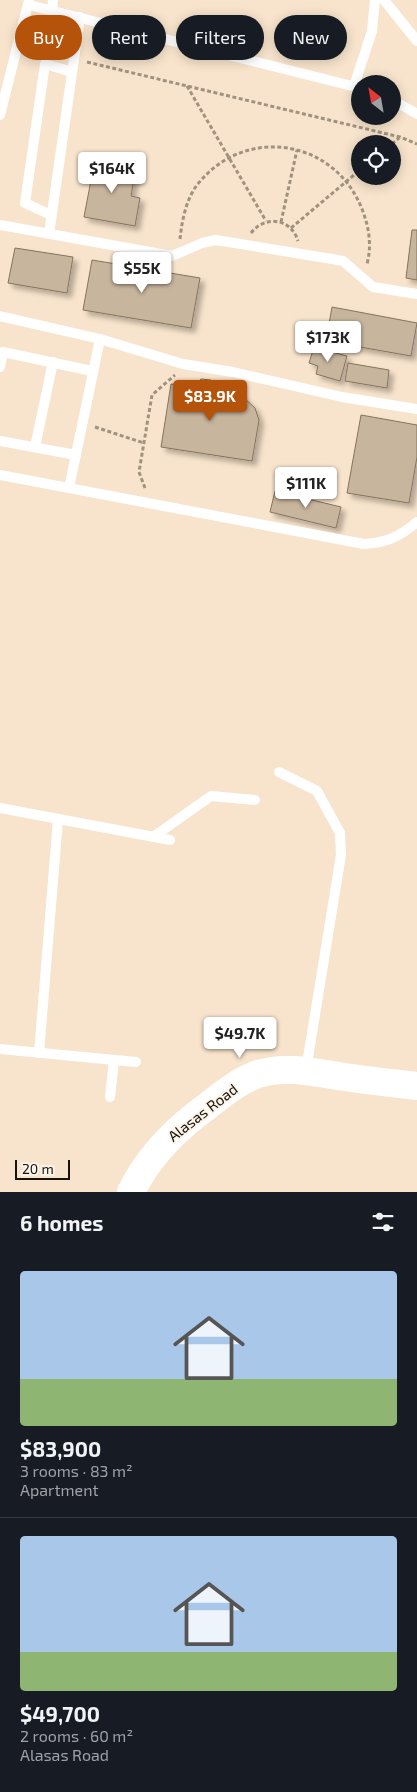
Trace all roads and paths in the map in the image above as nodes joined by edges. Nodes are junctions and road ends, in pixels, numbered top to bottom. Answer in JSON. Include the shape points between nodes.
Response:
{"nodes":[{"id":1,"x":375,"y":0,"type":"edge"},
{"id":2,"x":384,"y":0,"type":"edge"},
{"id":3,"x":29,"y":2,"type":"edge"},
{"id":4,"x":52,"y":5,"type":"edge"},
{"id":5,"x":74,"y":15,"type":"edge"},
{"id":6,"x":82,"y":18,"type":"edge"},
{"id":7,"x":417,"y":41,"type":"edge"},
{"id":8,"x":74,"y":60,"type":"edge"},
{"id":9,"x":82,"y":60,"type":"edge"},
{"id":10,"x":72,"y":72,"type":"junction"},
{"id":11,"x":360,"y":75,"type":"edge"},
{"id":12,"x":186,"y":86,"type":"junction"},
{"id":13,"x":351,"y":86,"type":"edge"},
{"id":14,"x":401,"y":105,"type":"edge"},
{"id":15,"x":417,"y":114,"type":"edge"},
{"id":16,"x":0,"y":116,"type":"edge"},
{"id":17,"x":392,"y":135,"type":"edge"},
{"id":18,"x":401,"y":137,"type":"edge"},
{"id":19,"x":417,"y":144,"type":"edge"},
{"id":20,"x":297,"y":150,"type":"junction"},
{"id":21,"x":229,"y":158,"type":"junction"},
{"id":22,"x":351,"y":178,"type":"edge"},
{"id":23,"x":346,"y":182,"type":"junction"},
{"id":24,"x":52,"y":216,"type":"junction"},
{"id":25,"x":266,"y":221,"type":"junction"},
{"id":26,"x":281,"y":222,"type":"junction"},
{"id":27,"x":0,"y":225,"type":"edge"},
{"id":28,"x":291,"y":228,"type":"junction"},
{"id":29,"x":49,"y":234,"type":"junction"},
{"id":30,"x":247,"y":245,"type":"junction"},
{"id":31,"x":298,"y":253,"type":"junction"},
{"id":32,"x":178,"y":254,"type":"junction"},
{"id":33,"x":364,"y":280,"type":"junction"},
{"id":34,"x":417,"y":294,"type":"edge"},
{"id":35,"x":0,"y":316,"type":"edge"},
{"id":36,"x":100,"y":340,"type":"junction"},
{"id":37,"x":53,"y":362,"type":"junction"},
{"id":38,"x":180,"y":363,"type":"junction"},
{"id":39,"x":0,"y":367,"type":"edge"},
{"id":40,"x":92,"y":371,"type":"junction"},
{"id":41,"x":417,"y":409,"type":"edge"},
{"id":42,"x":82,"y":424,"type":"junction"},
{"id":43,"x":0,"y":440,"type":"edge"},
{"id":44,"x":144,"y":443,"type":"junction"},
{"id":45,"x":35,"y":447,"type":"junction"},
{"id":46,"x":76,"y":455,"type":"junction"},
{"id":47,"x":0,"y":475,"type":"edge"},
{"id":48,"x":69,"y":488,"type":"junction"},
{"id":49,"x":150,"y":503,"type":"junction"},
{"id":50,"x":417,"y":522,"type":"edge"},
{"id":51,"x":279,"y":772,"type":"dead end"},
{"id":52,"x":254,"y":800,"type":"dead end"},
{"id":53,"x":0,"y":808,"type":"edge"},
{"id":54,"x":58,"y":819,"type":"junction"},
{"id":55,"x":153,"y":837,"type":"junction"},
{"id":56,"x":170,"y":840,"type":"dead end"},
{"id":57,"x":0,"y":1049,"type":"edge"},
{"id":58,"x":39,"y":1053,"type":"junction"},
{"id":59,"x":114,"y":1060,"type":"junction"},
{"id":60,"x":136,"y":1062,"type":"dead end"},
{"id":61,"x":306,"y":1071,"type":"junction"},
{"id":62,"x":417,"y":1086,"type":"edge"},
{"id":63,"x":110,"y":1097,"type":"dead end"},
{"id":64,"x":131,"y":1192,"type":"edge"}],
"edges":[{"from":1,"to":11,"type":"lane","via":[[372,31]]},
{"from":2,"to":7,"type":"lane"},
{"from":3,"to":4,"type":"lane"},
{"from":3,"to":16,"type":"lane"},
{"from":4,"to":5,"type":"lane"},
{"from":6,"to":13,"type":"lane"},
{"from":8,"to":10,"type":"lane"},
{"from":9,"to":12,"type":"path"},
{"from":10,"to":24,"type":"lane"},
{"from":10,"to":24,"type":"lane","via":[[45,64],[24,203]]},
{"from":12,"to":17,"type":"path"},
{"from":12,"to":21,"type":"path"},
{"from":14,"to":15,"type":"lane"},
{"from":18,"to":19,"type":"path"},
{"from":20,"to":21,"type":"path","via":[[280,146],[248,149]]},
{"from":20,"to":23,"type":"path","via":[[312,153],[338,171]]},
{"from":20,"to":26,"type":"path"},
{"from":21,"to":25,"type":"path"},
{"from":21,"to":32,"type":"path","via":[[219,163],[196,186],[183,215]]},
{"from":22,"to":23,"type":"path"},
{"from":23,"to":28,"type":"path"},
{"from":23,"to":33,"type":"path","via":[[358,197],[369,226],[369,257]]},
{"from":24,"to":29,"type":"lane"},
{"from":25,"to":26,"type":"path"},
{"from":25,"to":30,"type":"path","via":[[252,232]]},
{"from":26,"to":28,"type":"path"},
{"from":27,"to":29,"type":"lane"},
{"from":28,"to":31,"type":"path","via":[[299,244]]},
{"from":29,"to":32,"type":"lane","via":[[153,254]]},
{"from":30,"to":31,"type":"lane"},
{"from":30,"to":32,"type":"lane","via":[[216,240]]},
{"from":31,"to":33,"type":"lane","via":[[343,261]]},
{"from":33,"to":34,"type":"lane","via":[[373,287]]},
{"from":35,"to":36,"type":"lane"},
{"from":36,"to":38,"type":"lane"},
{"from":36,"to":40,"type":"lane"},
{"from":37,"to":39,"type":"lane","via":[[4,352]]},
{"from":37,"to":40,"type":"lane"},
{"from":37,"to":45,"type":"lane"},
{"from":38,"to":41,"type":"lane","via":[[342,397]]},
{"from":38,"to":44,"type":"path","via":[[175,376],[152,395]]},
{"from":40,"to":42,"type":"lane"},
{"from":42,"to":44,"type":"path"},
{"from":42,"to":46,"type":"lane"},
{"from":43,"to":45,"type":"lane"},
{"from":44,"to":49,"type":"path","via":[[139,472]]},
{"from":45,"to":46,"type":"lane"},
{"from":46,"to":48,"type":"lane"},
{"from":47,"to":48,"type":"lane"},
{"from":48,"to":49,"type":"lane"},
{"from":49,"to":50,"type":"lane","via":[[364,544],[383,543],[403,534]]},
{"from":51,"to":61,"type":"lane","via":[[317,792],[333,817],[340,840],[341,854]]},
{"from":52,"to":55,"type":"lane","via":[[211,796]]},
{"from":53,"to":54,"type":"lane"},
{"from":54,"to":55,"type":"lane"},
{"from":54,"to":58,"type":"lane"},
{"from":55,"to":56,"type":"lane"},
{"from":57,"to":58,"type":"lane"},
{"from":58,"to":59,"type":"lane"},
{"from":59,"to":60,"type":"lane"},
{"from":59,"to":63,"type":"lane"},
{"from":61,"to":62,"type":"street","name":"Alasas Road"},
{"from":61,"to":64,"type":"street","name":"Alasas Road","via":[[258,1074],[227,1091],[158,1151],[138,1176]]}]}
